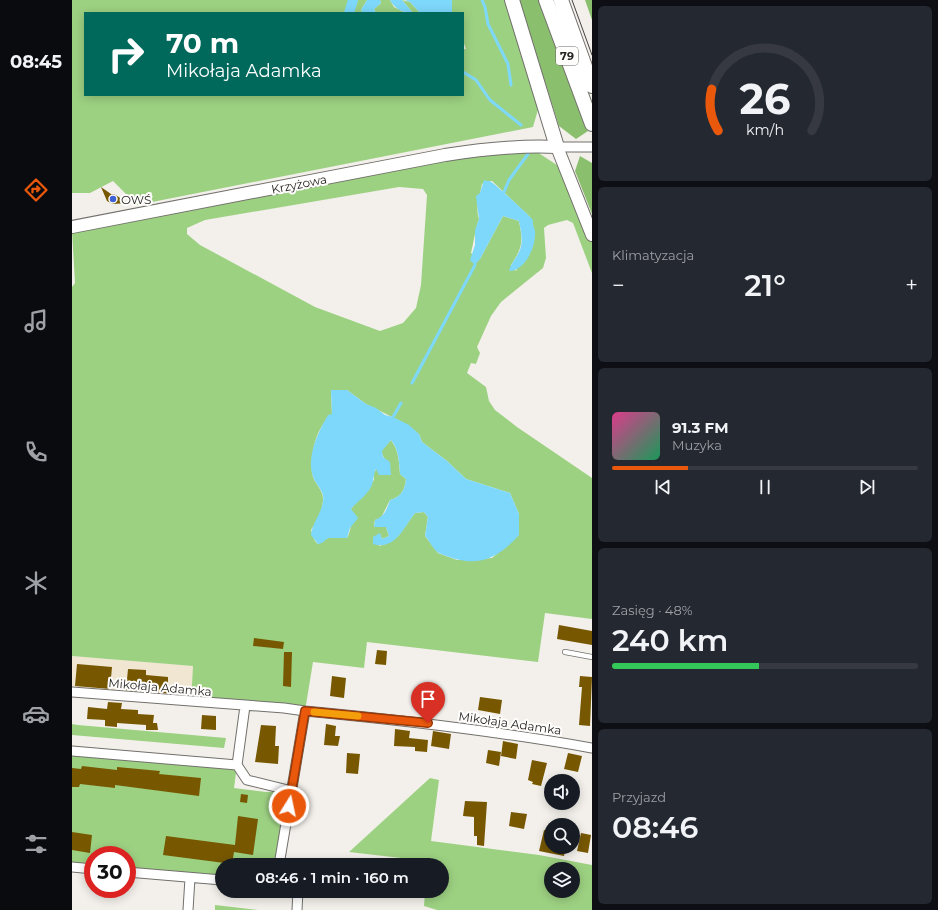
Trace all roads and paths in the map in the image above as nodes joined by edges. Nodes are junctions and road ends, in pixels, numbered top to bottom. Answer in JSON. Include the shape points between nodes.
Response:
{"nodes":[{"id":1,"x":512,"y":0,"type":"edge"},
{"id":2,"x":546,"y":0,"type":"edge"},
{"id":3,"x":561,"y":0,"type":"edge"},
{"id":4,"x":592,"y":86,"type":"edge"},
{"id":5,"x":590,"y":118,"type":"edge"},
{"id":6,"x":557,"y":147,"type":"junction"},
{"id":7,"x":592,"y":147,"type":"edge"},
{"id":8,"x":72,"y":227,"type":"edge"},
{"id":9,"x":592,"y":235,"type":"edge"},
{"id":10,"x":565,"y":652,"type":"dead end"},
{"id":11,"x":592,"y":657,"type":"edge"},
{"id":12,"x":72,"y":692,"type":"edge"},
{"id":13,"x":245,"y":706,"type":"junction"},
{"id":14,"x":305,"y":711,"type":"junction"},
{"id":15,"x":592,"y":748,"type":"edge"},
{"id":16,"x":72,"y":751,"type":"edge"},
{"id":17,"x":237,"y":765,"type":"junction"},
{"id":18,"x":292,"y":791,"type":"junction"},
{"id":19,"x":280,"y":858,"type":"edge"},
{"id":20,"x":72,"y":867,"type":"edge"},
{"id":21,"x":84,"y":868,"type":"edge"},
{"id":22,"x":136,"y":873,"type":"edge"},
{"id":23,"x":190,"y":878,"type":"junction"},
{"id":24,"x":215,"y":880,"type":"edge"},
{"id":25,"x":298,"y":898,"type":"edge"},
{"id":26,"x":188,"y":910,"type":"edge"},
{"id":27,"x":297,"y":910,"type":"edge"}],
"edges":[{"from":1,"to":6,"type":"main road"},
{"from":2,"to":5,"type":"main road","number":"79"},
{"from":3,"to":4,"type":"main road","number":"79"},
{"from":6,"to":7,"type":"street"},
{"from":6,"to":8,"type":"street","name":"Krzyżowa","via":[[526,145],[445,155]]},
{"from":6,"to":9,"type":"street"},
{"from":10,"to":11,"type":"lane"},
{"from":12,"to":13,"type":"street","name":"Mikołaja Adamka"},
{"from":13,"to":14,"type":"street","name":"Mikołaja Adamka"},
{"from":13,"to":17,"type":"street"},
{"from":14,"to":15,"type":"street","name":"Mikołaja Adamka","via":[[414,721],[527,736]]},
{"from":14,"to":18,"type":"street"},
{"from":16,"to":17,"type":"street"},
{"from":17,"to":18,"type":"street","via":[[247,780]]},
{"from":18,"to":19,"type":"street"},
{"from":20,"to":21,"type":"street"},
{"from":22,"to":23,"type":"street"},
{"from":23,"to":24,"type":"street"},
{"from":23,"to":26,"type":"street"},
{"from":25,"to":27,"type":"street"}]}
